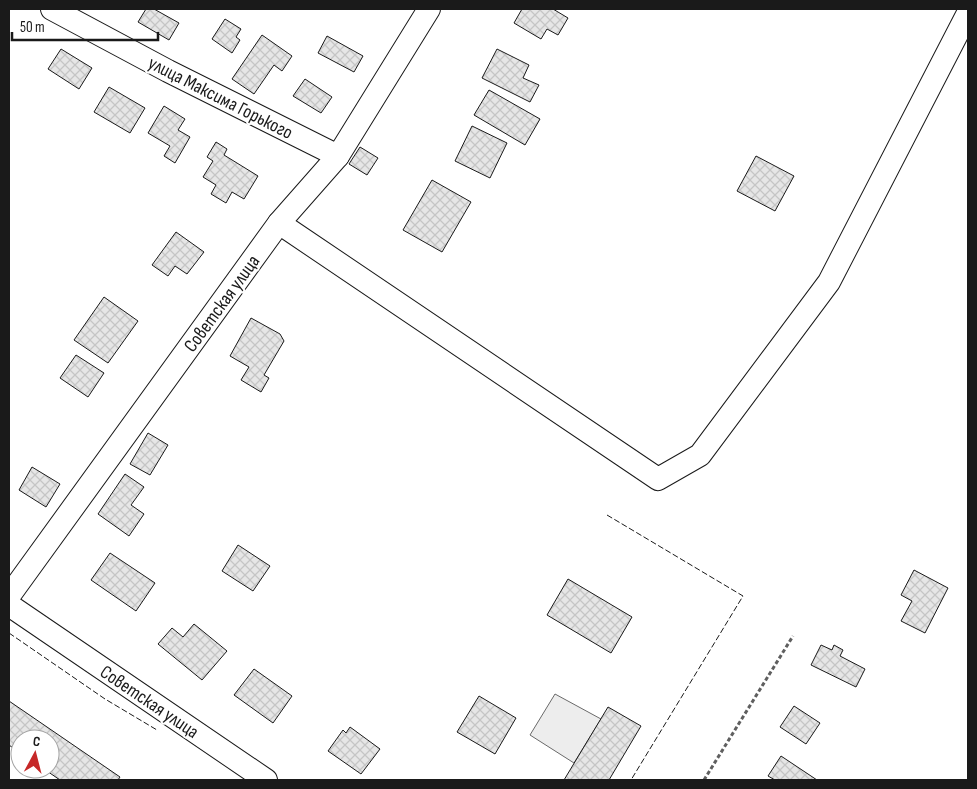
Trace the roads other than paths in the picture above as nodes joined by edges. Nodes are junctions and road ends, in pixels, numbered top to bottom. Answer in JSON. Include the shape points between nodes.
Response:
{"nodes":[{"id":1,"x":52,"y":9,"type":"edge"},
{"id":2,"x":429,"y":9,"type":"edge"},
{"id":3,"x":968,"y":13,"type":"edge"},
{"id":4,"x":338,"y":156,"type":"junction"},
{"id":5,"x":278,"y":223,"type":"junction"},
{"id":6,"x":9,"y":596,"type":"edge"},
{"id":7,"x":9,"y":605,"type":"edge"},
{"id":8,"x":266,"y":780,"type":"edge"}],
"edges":[{"from":1,"to":4,"type":"street","name":"улица Максима Горького"},
{"from":2,"to":4,"type":"street","name":"Советская улица"},
{"from":3,"to":5,"type":"street","via":[[829,282],[700,456],[658,479]]},
{"from":4,"to":5,"type":"street","name":"Советская улица"},
{"from":5,"to":6,"type":"street","name":"Советская улица"},
{"from":7,"to":8,"type":"street","name":"Советская улица"}]}
